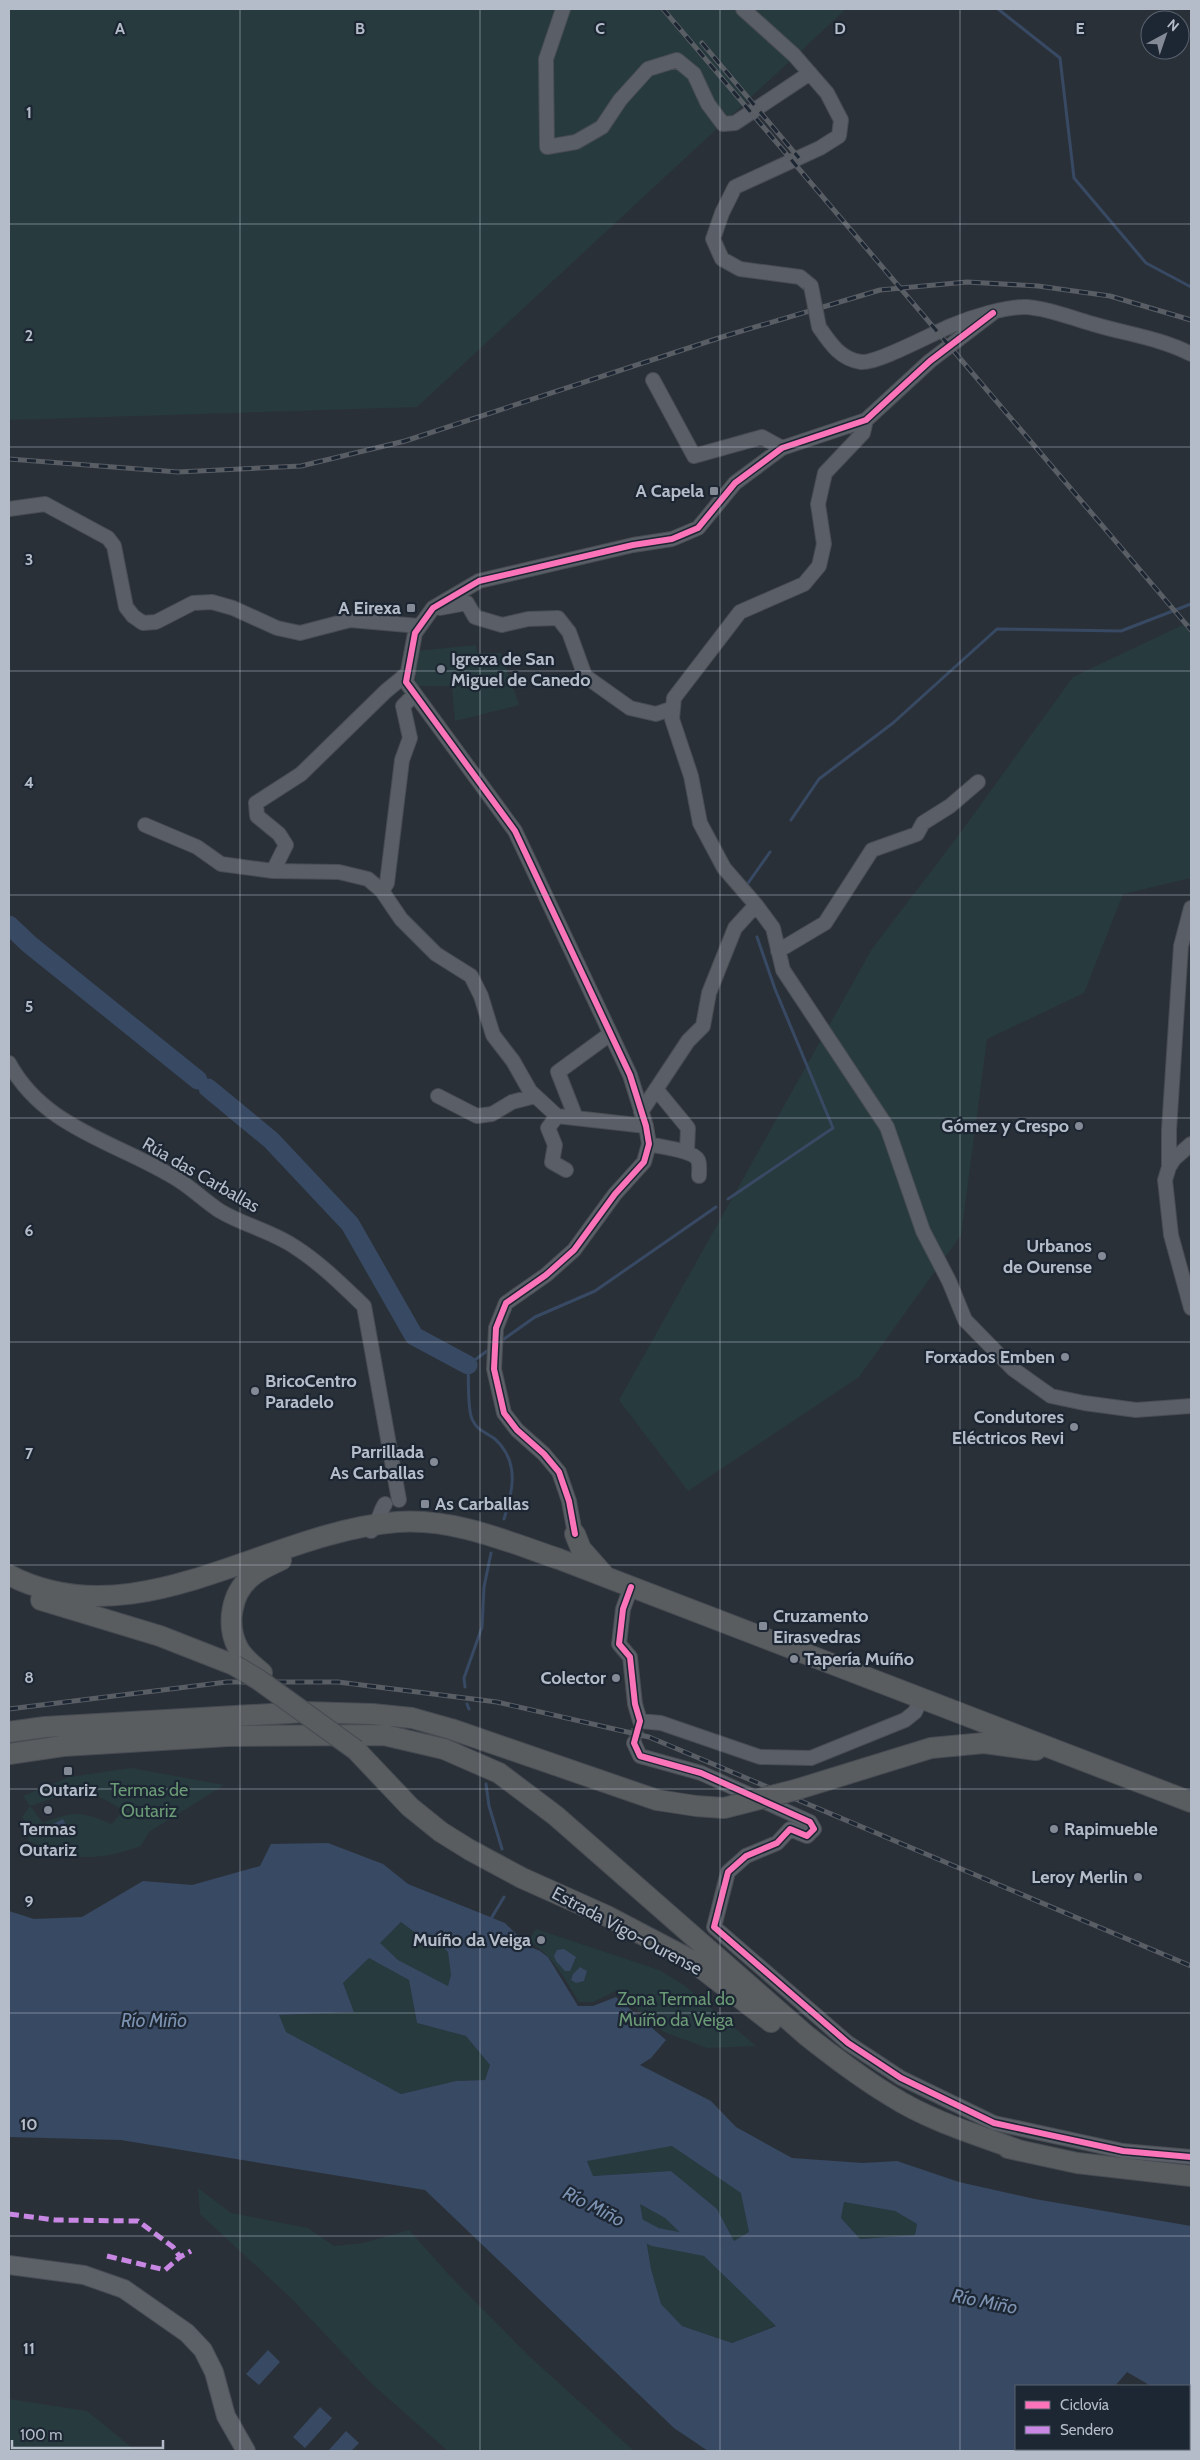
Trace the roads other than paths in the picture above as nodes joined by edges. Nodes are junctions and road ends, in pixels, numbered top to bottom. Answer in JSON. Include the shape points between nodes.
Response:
{"nodes":[{"id":1,"x":563,"y":9,"type":"edge"},
{"id":2,"x":743,"y":9,"type":"edge"},
{"id":3,"x":810,"y":73,"type":"junction"},
{"id":4,"x":993,"y":313,"type":"junction"},
{"id":5,"x":1191,"y":354,"type":"edge"},
{"id":6,"x":652,"y":380,"type":"dead end"},
{"id":7,"x":866,"y":420,"type":"junction"},
{"id":8,"x":782,"y":448,"type":"junction"},
{"id":9,"x":9,"y":509,"type":"edge"},
{"id":10,"x":432,"y":610,"type":"junction"},
{"id":11,"x":419,"y":626,"type":"junction"},
{"id":12,"x":408,"y":673,"type":"junction"},
{"id":13,"x":414,"y":695,"type":"junction"},
{"id":14,"x":673,"y":708,"type":"junction"},
{"id":15,"x":978,"y":782,"type":"dead end"},
{"id":16,"x":145,"y":825,"type":"dead end"},
{"id":17,"x":273,"y":871,"type":"junction"},
{"id":18,"x":382,"y":891,"type":"junction"},
{"id":19,"x":756,"y":905,"type":"junction"},
{"id":20,"x":1191,"y":908,"type":"edge"},
{"id":21,"x":778,"y":951,"type":"junction"},
{"id":22,"x":610,"y":1034,"type":"junction"},
{"id":23,"x":9,"y":1063,"type":"edge"},
{"id":24,"x":656,"y":1090,"type":"junction"},
{"id":25,"x":438,"y":1096,"type":"dead end"},
{"id":26,"x":535,"y":1096,"type":"junction"},
{"id":27,"x":641,"y":1112,"type":"junction"},
{"id":28,"x":557,"y":1116,"type":"junction"},
{"id":29,"x":576,"y":1118,"type":"junction"},
{"id":30,"x":646,"y":1126,"type":"junction"},
{"id":31,"x":649,"y":1144,"type":"junction"},
{"id":32,"x":1191,"y":1144,"type":"edge"},
{"id":33,"x":687,"y":1152,"type":"junction"},
{"id":34,"x":1168,"y":1167,"type":"junction"},
{"id":35,"x":566,"y":1170,"type":"dead end"},
{"id":36,"x":699,"y":1176,"type":"dead end"},
{"id":37,"x":1185,"y":1264,"type":"edge"},
{"id":38,"x":1191,"y":1308,"type":"edge"},
{"id":39,"x":1191,"y":1406,"type":"edge"},
{"id":40,"x":372,"y":1530,"type":"junction"},
{"id":41,"x":575,"y":1534,"type":"junction"},
{"id":42,"x":559,"y":1559,"type":"junction"},
{"id":43,"x":9,"y":1576,"type":"edge"},
{"id":44,"x":607,"y":1578,"type":"junction"},
{"id":45,"x":9,"y":1587,"type":"edge"},
{"id":46,"x":631,"y":1587,"type":"junction"},
{"id":47,"x":921,"y":1698,"type":"junction"},
{"id":48,"x":9,"y":1732,"type":"edge"},
{"id":49,"x":634,"y":1743,"type":"dead end"},
{"id":50,"x":356,"y":1750,"type":"junction"},
{"id":51,"x":9,"y":1754,"type":"edge"},
{"id":52,"x":1094,"y":1764,"type":"junction"},
{"id":53,"x":1191,"y":1802,"type":"edge"},
{"id":54,"x":1021,"y":2151,"type":"junction"},
{"id":55,"x":1191,"y":2157,"type":"edge"},
{"id":56,"x":1191,"y":2176,"type":"edge"},
{"id":57,"x":9,"y":2265,"type":"edge"},
{"id":58,"x":246,"y":2451,"type":"edge"}],
"edges":[{"from":1,"to":3,"type":"street","via":[[546,59],[547,147],[576,142],[602,127],[620,100],[648,69],[677,60],[694,74],[708,104],[723,124],[735,123]]},
{"from":2,"to":3,"type":"street"},
{"from":3,"to":4,"type":"street","bridge":true,"via":[[827,94],[841,120],[839,136],[735,187],[713,239],[722,259],[740,269],[800,276],[811,286],[819,327],[834,350],[862,362],[954,324]]},
{"from":4,"to":5,"type":"street","via":[[1025,307],[1060,312],[1093,324],[1170,343]]},
{"from":4,"to":7,"type":"street","via":[[930,361]]},
{"from":6,"to":8,"type":"street","via":[[694,456],[762,437]]},
{"from":7,"to":8,"type":"street"},
{"from":7,"to":14,"type":"street","via":[[863,433],[825,473],[818,504],[824,544],[819,566],[804,584],[740,612],[674,698]]},
{"from":8,"to":10,"type":"street","via":[[735,483],[698,528],[672,539],[479,581]]},
{"from":9,"to":11,"type":"street","via":[[45,504],[108,538],[114,546],[126,606],[143,622],[156,622],[193,603],[212,602],[277,628],[300,633],[350,620]]},
{"from":10,"to":11,"type":"street"},
{"from":10,"to":14,"type":"street","via":[[467,603],[475,617],[502,625],[528,619],[558,618],[569,632],[585,676],[630,708],[656,714]]},
{"from":11,"to":12,"type":"street","via":[[415,632]]},
{"from":12,"to":13,"type":"street","via":[[406,682]]},
{"from":12,"to":17,"type":"street","via":[[301,774],[256,803],[257,816],[279,834],[286,845]]},
{"from":13,"to":18,"type":"street","via":[[403,706],[410,738],[402,760],[387,883]]},
{"from":13,"to":22,"type":"street","via":[[516,831]]},
{"from":14,"to":19,"type":"street","via":[[672,719],[691,776],[700,823],[724,868]]},
{"from":15,"to":21,"type":"street","via":[[950,806],[923,823],[917,834],[872,850],[825,923]]},
{"from":16,"to":17,"type":"street","via":[[197,847],[222,864]]},
{"from":17,"to":18,"type":"street","via":[[339,872],[368,879]]},
{"from":18,"to":26,"type":"street","via":[[401,919],[436,954],[471,976],[493,1035]]},
{"from":19,"to":21,"type":"street","via":[[772,928]]},
{"from":19,"to":24,"type":"street","via":[[735,928],[709,993],[703,1026],[688,1041]]},
{"from":20,"to":34,"type":"street","via":[[1181,946]]},
{"from":21,"to":39,"type":"street","via":[[783,970],[887,1127],[923,1231],[965,1320],[1014,1369],[1051,1396],[1084,1404],[1136,1410]]},
{"from":22,"to":27,"type":"street","via":[[630,1075]]},
{"from":22,"to":29,"type":"street","via":[[558,1072]]},
{"from":23,"to":40,"type":"street","name":"Rúa das Carballas","via":[[30,1092],[50,1112],[92,1138],[180,1181],[220,1211],[294,1246],[364,1306],[392,1502],[379,1513]]},
{"from":24,"to":27,"type":"street"},
{"from":24,"to":33,"type":"street","via":[[688,1128]]},
{"from":25,"to":26,"type":"street","via":[[477,1116],[492,1114],[512,1102]]},
{"from":26,"to":28,"type":"street"},
{"from":27,"to":30,"type":"street"},
{"from":28,"to":29,"type":"street"},
{"from":28,"to":35,"type":"street","via":[[548,1128],[555,1145],[552,1162]]},
{"from":29,"to":30,"type":"street"},
{"from":30,"to":31,"type":"street"},
{"from":31,"to":33,"type":"street"},
{"from":31,"to":41,"type":"street","via":[[644,1162],[615,1194],[574,1250],[506,1304],[496,1328],[494,1369],[504,1413],[559,1472]]},
{"from":32,"to":34,"type":"street"},
{"from":33,"to":36,"type":"street","via":[[695,1155],[699,1162]]},
{"from":34,"to":37,"type":"street","via":[[1166,1180],[1171,1235]]},
{"from":37,"to":38,"type":"street"},
{"from":40,"to":42,"type":"highway","via":[[415,1522],[474,1529]]},
{"from":40,"to":43,"type":"highway","via":[[355,1528],[311,1539],[166,1588],[136,1594],[100,1598],[59,1594]]},
{"from":40,"to":50,"type":"highway","bridge":true,"via":[[261,1569],[244,1584],[234,1603],[232,1630],[242,1654]]},
{"from":41,"to":42,"type":"highway","via":[[572,1551]]},
{"from":41,"to":44,"type":"highway","via":[[581,1549]]},
{"from":42,"to":44,"type":"highway"},
{"from":44,"to":46,"type":"highway"},
{"from":45,"to":50,"type":"highway","bridge":true,"via":[[56,1606],[160,1636],[234,1664]]},
{"from":46,"to":47,"type":"highway"},
{"from":46,"to":47,"type":"street","via":[[623,1608],[619,1644],[630,1657],[640,1721],[661,1723],[760,1757],[811,1758],[905,1720],[914,1712]]},
{"from":47,"to":52,"type":"highway"},
{"from":48,"to":52,"type":"highway","bridge":true,"via":[[45,1727],[305,1712],[412,1718],[657,1800],[724,1808],[931,1748],[984,1743],[1034,1750]]},
{"from":49,"to":55,"type":"street","via":[[640,1756],[701,1773],[810,1822],[814,1829],[807,1836],[790,1829],[778,1843],[746,1856],[728,1872],[714,1927],[848,2043],[900,2078],[994,2123],[1123,2151]]},
{"from":50,"to":54,"type":"highway","name":"Estrada Vigo-Ourense","via":[[410,1807],[441,1832],[522,1878],[607,1916],[691,1960],[812,2053],[877,2097],[965,2137]]},
{"from":51,"to":54,"type":"highway","via":[[63,1746],[238,1736],[384,1735],[444,1749],[499,1773],[556,1816],[806,2036],[846,2065],[892,2097],[939,2120]]},
{"from":52,"to":53,"type":"highway"},
{"from":54,"to":56,"type":"highway","name":"Estrada Vigo-Ourense","via":[[1077,2163]]},
{"from":57,"to":58,"type":"main road","via":[[84,2275],[124,2289],[188,2333],[203,2350],[214,2372],[226,2416]]}]}
